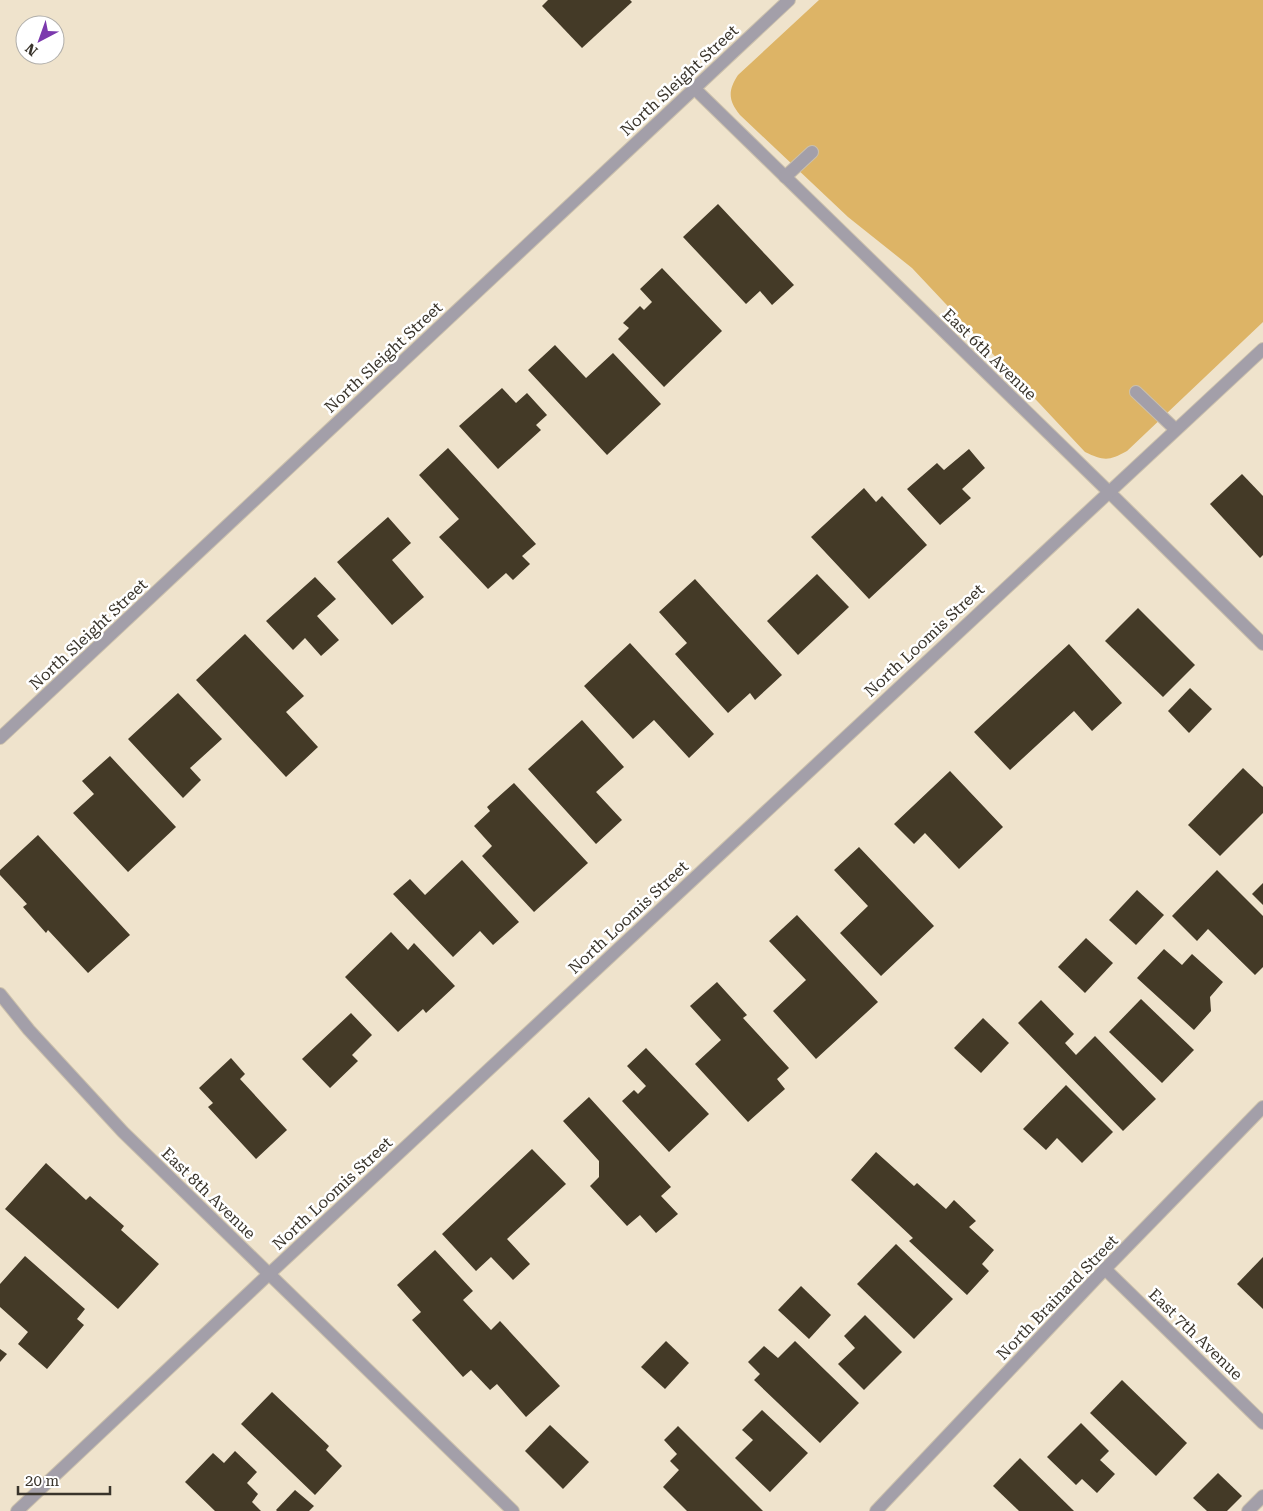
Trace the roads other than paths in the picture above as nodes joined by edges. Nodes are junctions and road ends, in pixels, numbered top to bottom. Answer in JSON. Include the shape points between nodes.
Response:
{"nodes":[{"id":1,"x":789,"y":0,"type":"edge"},
{"id":2,"x":694,"y":88,"type":"junction"},
{"id":3,"x":812,"y":152,"type":"dead end"},
{"id":4,"x":785,"y":177,"type":"junction"},
{"id":5,"x":1263,"y":348,"type":"edge"},
{"id":6,"x":1136,"y":392,"type":"dead end"},
{"id":7,"x":1175,"y":429,"type":"junction"},
{"id":8,"x":1108,"y":491,"type":"junction"},
{"id":9,"x":1263,"y":644,"type":"edge"},
{"id":10,"x":0,"y":738,"type":"edge"},
{"id":11,"x":0,"y":994,"type":"edge"},
{"id":12,"x":1263,"y":1107,"type":"edge"},
{"id":13,"x":1105,"y":1269,"type":"junction"},
{"id":14,"x":269,"y":1274,"type":"junction"},
{"id":15,"x":1263,"y":1423,"type":"edge"},
{"id":16,"x":1263,"y":1496,"type":"edge"},
{"id":17,"x":17,"y":1511,"type":"edge"},
{"id":18,"x":513,"y":1511,"type":"edge"},
{"id":19,"x":876,"y":1511,"type":"edge"},
{"id":20,"x":1248,"y":1511,"type":"edge"}],
"edges":[{"from":1,"to":2,"type":"street","name":"North Sleight Street"},
{"from":2,"to":4,"type":"street","name":"East 6th Avenue"},
{"from":2,"to":10,"type":"street","name":"North Sleight Street"},
{"from":3,"to":4,"type":"street"},
{"from":4,"to":8,"type":"street","name":"East 6th Avenue"},
{"from":5,"to":7,"type":"street","name":"North Loomis Street"},
{"from":6,"to":7,"type":"street"},
{"from":7,"to":8,"type":"street","name":"North Loomis Street"},
{"from":8,"to":9,"type":"street","name":"East 6th Avenue"},
{"from":8,"to":14,"type":"street","name":"North Loomis Street"},
{"from":11,"to":14,"type":"street","name":"East 8th Avenue","via":[[123,1132]]},
{"from":12,"to":13,"type":"street","name":"North Brainard Street"},
{"from":13,"to":15,"type":"street","name":"East 7th Avenue"},
{"from":13,"to":19,"type":"street","name":"North Brainard Street"},
{"from":14,"to":17,"type":"street","name":"North Loomis Street"},
{"from":14,"to":18,"type":"street","name":"East 8th Avenue"},
{"from":16,"to":20,"type":"street"}]}
